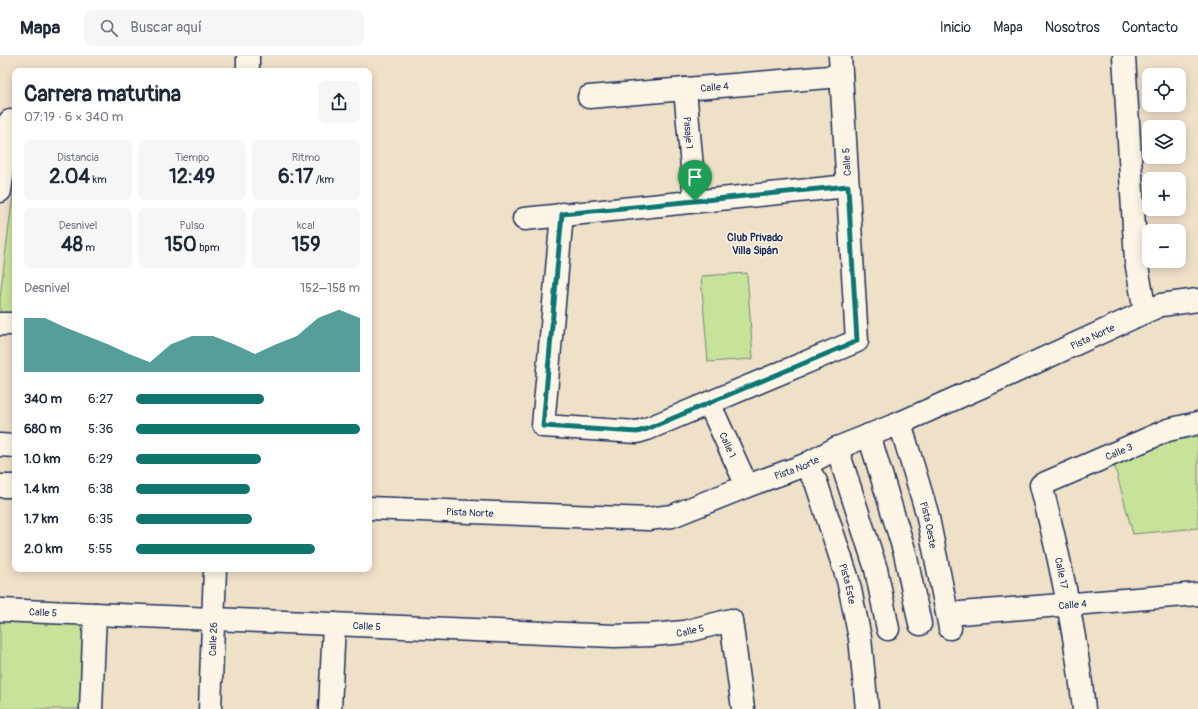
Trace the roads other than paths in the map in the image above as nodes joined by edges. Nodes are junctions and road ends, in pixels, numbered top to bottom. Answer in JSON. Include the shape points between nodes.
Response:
{"nodes":[{"id":1,"x":248,"y":56,"type":"edge"},
{"id":2,"x":1124,"y":56,"type":"edge"},
{"id":3,"x":840,"y":66,"type":"edge"},
{"id":4,"x":248,"y":68,"type":"edge"},
{"id":5,"x":685,"y":89,"type":"junction"},
{"id":6,"x":589,"y":97,"type":"dead end"},
{"id":7,"x":8,"y":122,"type":"edge"},
{"id":8,"x":848,"y":186,"type":"junction"},
{"id":9,"x":0,"y":191,"type":"edge"},
{"id":10,"x":695,"y":201,"type":"junction"},
{"id":11,"x":562,"y":214,"type":"junction"},
{"id":12,"x":524,"y":219,"type":"dead end"},
{"id":13,"x":1198,"y":300,"type":"edge"},
{"id":14,"x":1145,"y":312,"type":"junction"},
{"id":15,"x":0,"y":324,"type":"edge"},
{"id":16,"x":12,"y":324,"type":"edge"},
{"id":17,"x":709,"y":403,"type":"junction"},
{"id":18,"x":900,"y":423,"type":"junction"},
{"id":19,"x":1198,"y":423,"type":"edge"},
{"id":20,"x":869,"y":435,"type":"junction"},
{"id":21,"x":0,"y":445,"type":"edge"},
{"id":22,"x":12,"y":446,"type":"edge"},
{"id":23,"x":837,"y":448,"type":"junction"},
{"id":24,"x":805,"y":465,"type":"junction"},
{"id":25,"x":1041,"y":485,"type":"joint"},
{"id":26,"x":0,"y":486,"type":"edge"},
{"id":27,"x":12,"y":486,"type":"edge"},
{"id":28,"x":746,"y":486,"type":"junction"},
{"id":29,"x":372,"y":508,"type":"edge"},
{"id":30,"x":216,"y":572,"type":"edge"},
{"id":31,"x":1198,"y":594,"type":"edge"},
{"id":32,"x":1068,"y":604,"type":"junction"},
{"id":33,"x":0,"y":610,"type":"edge"},
{"id":34,"x":95,"y":614,"type":"junction"},
{"id":35,"x":213,"y":619,"type":"junction"},
{"id":36,"x":949,"y":621,"type":"joint"},
{"id":37,"x":334,"y":624,"type":"junction"},
{"id":38,"x":920,"y":624,"type":"dead end"},
{"id":39,"x":888,"y":629,"type":"dead end"},
{"id":40,"x":91,"y":709,"type":"edge"},
{"id":41,"x":210,"y":709,"type":"edge"},
{"id":42,"x":330,"y":709,"type":"edge"},
{"id":43,"x":743,"y":709,"type":"edge"},
{"id":44,"x":866,"y":709,"type":"edge"},
{"id":45,"x":1084,"y":709,"type":"edge"}],
"edges":[{"from":1,"to":4,"type":"street"},
{"from":2,"to":14,"type":"street","via":[[1136,261]]},
{"from":3,"to":5,"type":"street","name":"Calle 4"},
{"from":3,"to":8,"type":"street","name":"Calle 5"},
{"from":5,"to":6,"type":"street","name":"Calle 4"},
{"from":5,"to":10,"type":"street","name":"Pasaje 1"},
{"from":7,"to":9,"type":"street"},
{"from":8,"to":10,"type":"street"},
{"from":8,"to":17,"type":"street","name":"Calle 5","via":[[857,341]]},
{"from":10,"to":11,"type":"street"},
{"from":11,"to":12,"type":"street"},
{"from":11,"to":17,"type":"street","via":[[543,426],[637,432]]},
{"from":13,"to":14,"type":"street","name":"Pista Norte","via":[[1161,305]]},
{"from":14,"to":18,"type":"street","name":"Pista Norte"},
{"from":15,"to":16,"type":"street"},
{"from":17,"to":28,"type":"street","name":"Calle 1"},
{"from":18,"to":20,"type":"street","name":"Pista Norte"},
{"from":18,"to":36,"type":"street","name":"Pista Oeste","via":[[927,513]]},
{"from":19,"to":25,"type":"street","name":"Calle 3","via":[[1168,430]]},
{"from":20,"to":23,"type":"street","name":"Pista Norte"},
{"from":20,"to":38,"type":"street","via":[[905,552]]},
{"from":21,"to":22,"type":"street"},
{"from":23,"to":24,"type":"street","name":"Pista Norte"},
{"from":23,"to":39,"type":"street","via":[[876,569]]},
{"from":24,"to":28,"type":"street","name":"Pista Norte"},
{"from":24,"to":44,"type":"street","name":"Pista Este","via":[[816,482],[848,580],[860,638]]},
{"from":25,"to":32,"type":"street","name":"Calle 17"},
{"from":26,"to":27,"type":"street"},
{"from":28,"to":29,"type":"street","name":"Pista Norte","via":[[672,516],[648,519]]},
{"from":30,"to":35,"type":"street","name":"Calle 26"},
{"from":31,"to":32,"type":"street","name":"Calle 4"},
{"from":32,"to":36,"type":"street","name":"Calle 4"},
{"from":32,"to":45,"type":"street","name":"Calle 17","via":[[1080,669]]},
{"from":33,"to":34,"type":"street","name":"Calle 5"},
{"from":34,"to":35,"type":"street","name":"Calle 5"},
{"from":34,"to":40,"type":"street"},
{"from":35,"to":37,"type":"street","name":"Calle 5"},
{"from":35,"to":41,"type":"street","name":"Calle 26"},
{"from":37,"to":42,"type":"street"},
{"from":37,"to":43,"type":"street","name":"Calle 5","via":[[614,636],[684,632],[732,620]]}]}
